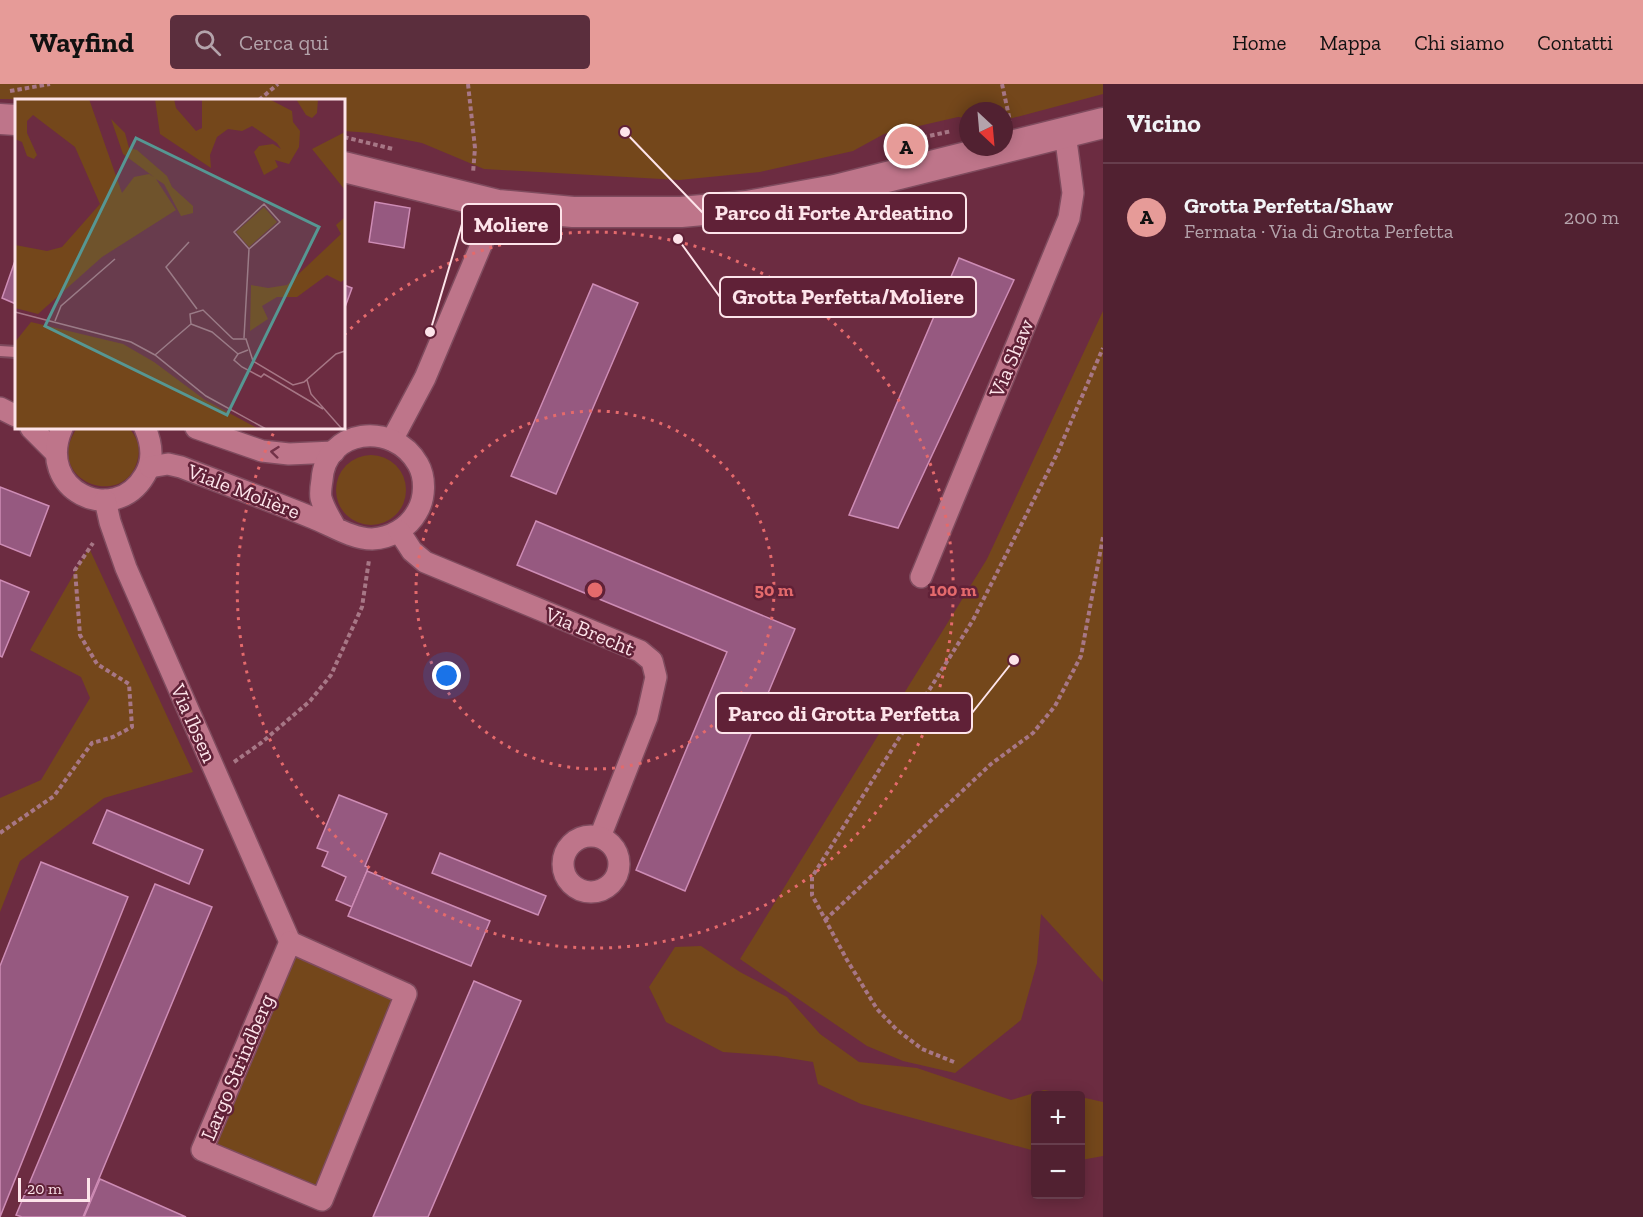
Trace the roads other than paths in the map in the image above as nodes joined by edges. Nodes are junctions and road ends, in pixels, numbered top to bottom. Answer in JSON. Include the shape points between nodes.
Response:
{"nodes":[{"id":1,"x":3,"y":105,"type":"edge"},
{"id":2,"x":15,"y":119,"type":"edge"},
{"id":3,"x":1103,"y":123,"type":"edge"},
{"id":4,"x":1065,"y":133,"type":"junction"},
{"id":5,"x":345,"y":167,"type":"edge"},
{"id":6,"x":498,"y":205,"type":"junction"},
{"id":7,"x":0,"y":351,"type":"edge"},
{"id":8,"x":15,"y":352,"type":"edge"},
{"id":9,"x":0,"y":408,"type":"edge"},
{"id":10,"x":15,"y":416,"type":"edge"},
{"id":11,"x":33,"y":429,"type":"edge"},
{"id":12,"x":62,"y":429,"type":"edge"},
{"id":13,"x":145,"y":429,"type":"edge"},
{"id":14,"x":199,"y":429,"type":"edge"},
{"id":15,"x":392,"y":440,"type":"junction"},
{"id":16,"x":55,"y":452,"type":"junction"},
{"id":17,"x":334,"y":452,"type":"junction"},
{"id":18,"x":150,"y":467,"type":"junction"},
{"id":19,"x":105,"y":500,"type":"junction"},
{"id":20,"x":335,"y":527,"type":"junction"},
{"id":21,"x":399,"y":531,"type":"junction"},
{"id":22,"x":921,"y":576,"type":"dead end"},
{"id":23,"x":600,"y":837,"type":"dead end"},
{"id":24,"x":290,"y":942,"type":"junction"}],
"edges":[{"from":1,"to":2,"type":"street"},
{"from":3,"to":4,"type":"street"},
{"from":4,"to":6,"type":"street","via":[[835,190],[747,206],[604,213]]},
{"from":4,"to":22,"type":"street","name":"Via Shaw","via":[[1073,193],[1069,218]]},
{"from":5,"to":6,"type":"street"},
{"from":6,"to":15,"type":"street","via":[[425,378]]},
{"from":7,"to":8,"type":"lane"},
{"from":9,"to":10,"type":"street"},
{"from":11,"to":16,"type":"street"},
{"from":12,"to":16,"type":"street"},
{"from":13,"to":18,"type":"street","via":[[150,442]]},
{"from":17,"to":14,"type":"street","name":"Viale Molière","one_way":true,"via":[[262,451]]},
{"from":15,"to":17,"type":"street","via":[[366,435]]},
{"from":15,"to":21,"type":"street","via":[[410,452],[420,467],[424,488],[420,507]]},
{"from":16,"to":19,"type":"street","via":[[65,481],[90,498]]},
{"from":17,"to":20,"type":"street","via":[[322,471],[321,496]]},
{"from":18,"to":19,"type":"street","via":[[131,491]]},
{"from":18,"to":20,"type":"street","name":"Viale Molière","via":[[181,467]]},
{"from":19,"to":24,"type":"street","name":"Via Ibsen","via":[[126,568]]},
{"from":20,"to":21,"type":"street","via":[[372,539]]},
{"from":21,"to":23,"type":"street","name":"Via Brecht","via":[[425,562],[640,651],[652,661],[656,677],[647,717]]},
{"from":24,"to":24,"type":"street","name":"Largo Strindberg","via":[[202,1150],[322,1200],[406,994]]}]}
